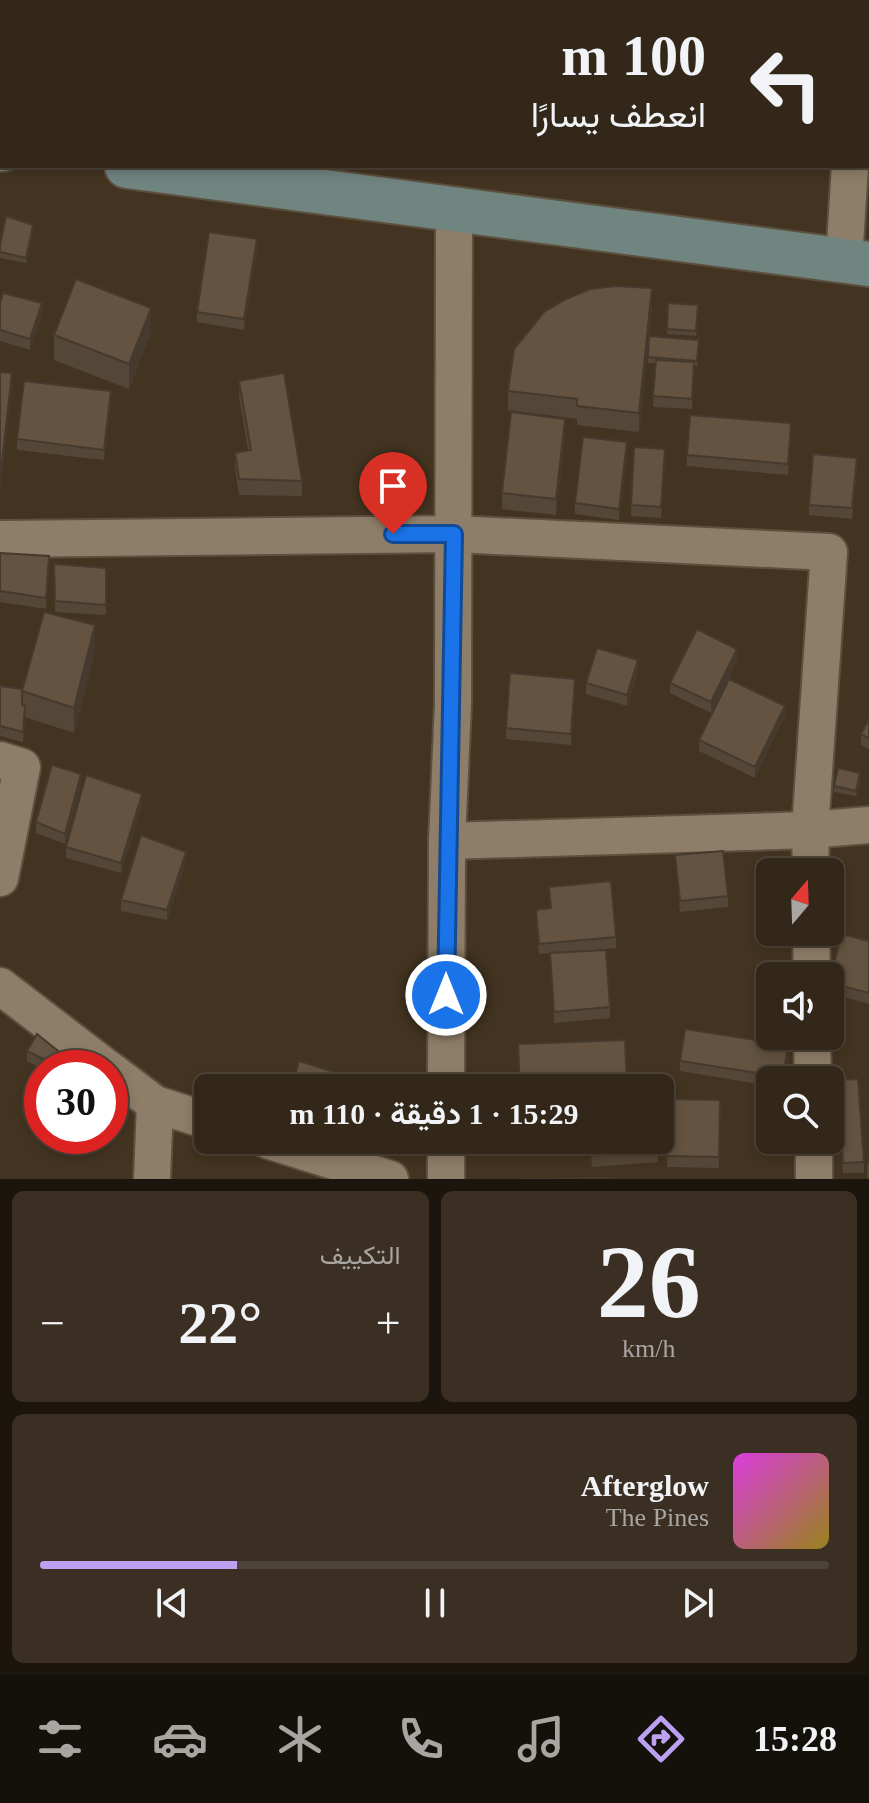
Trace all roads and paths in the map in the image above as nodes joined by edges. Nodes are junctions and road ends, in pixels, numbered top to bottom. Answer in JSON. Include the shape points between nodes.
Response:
{"nodes":[{"id":1,"x":142,"y":168,"type":"edge"},
{"id":2,"x":850,"y":168,"type":"edge"},
{"id":3,"x":454,"y":210,"type":"junction"},
{"id":4,"x":857,"y":262,"type":"edge"},
{"id":5,"x":454,"y":534,"type":"junction"},
{"id":6,"x":0,"y":539,"type":"edge"},
{"id":7,"x":0,"y":760,"type":"edge"},
{"id":8,"x":869,"y":825,"type":"edge"},
{"id":9,"x":810,"y":830,"type":"junction"},
{"id":10,"x":447,"y":841,"type":"junction"},
{"id":11,"x":811,"y":858,"type":"edge"},
{"id":12,"x":0,"y":878,"type":"edge"},
{"id":13,"x":0,"y":986,"type":"edge"},
{"id":14,"x":84,"y":1050,"type":"edge"},
{"id":15,"x":446,"y":1074,"type":"edge"},
{"id":16,"x":128,"y":1083,"type":"edge"},
{"id":17,"x":155,"y":1104,"type":"junction"},
{"id":18,"x":194,"y":1117,"type":"edge"},
{"id":19,"x":311,"y":1154,"type":"edge"},
{"id":20,"x":446,"y":1154,"type":"edge"},
{"id":21,"x":814,"y":1154,"type":"edge"},
{"id":22,"x":152,"y":1179,"type":"edge"},
{"id":23,"x":390,"y":1179,"type":"edge"},
{"id":24,"x":446,"y":1179,"type":"edge"},
{"id":25,"x":814,"y":1179,"type":"edge"}],
"edges":[{"from":1,"to":3,"type":"street"},
{"from":2,"to":4,"type":"street"},
{"from":3,"to":4,"type":"street"},
{"from":3,"to":5,"type":"street"},
{"from":5,"to":6,"type":"street"},
{"from":5,"to":9,"type":"street","via":[[829,552]]},
{"from":5,"to":10,"type":"street"},
{"from":7,"to":12,"type":"street","via":[[22,767]]},
{"from":8,"to":9,"type":"street"},
{"from":9,"to":10,"type":"street"},
{"from":9,"to":11,"type":"street"},
{"from":10,"to":15,"type":"street"},
{"from":13,"to":14,"type":"street"},
{"from":16,"to":17,"type":"street"},
{"from":17,"to":18,"type":"street"},
{"from":17,"to":22,"type":"street"},
{"from":19,"to":23,"type":"street"},
{"from":20,"to":24,"type":"street"},
{"from":21,"to":25,"type":"street"}]}
